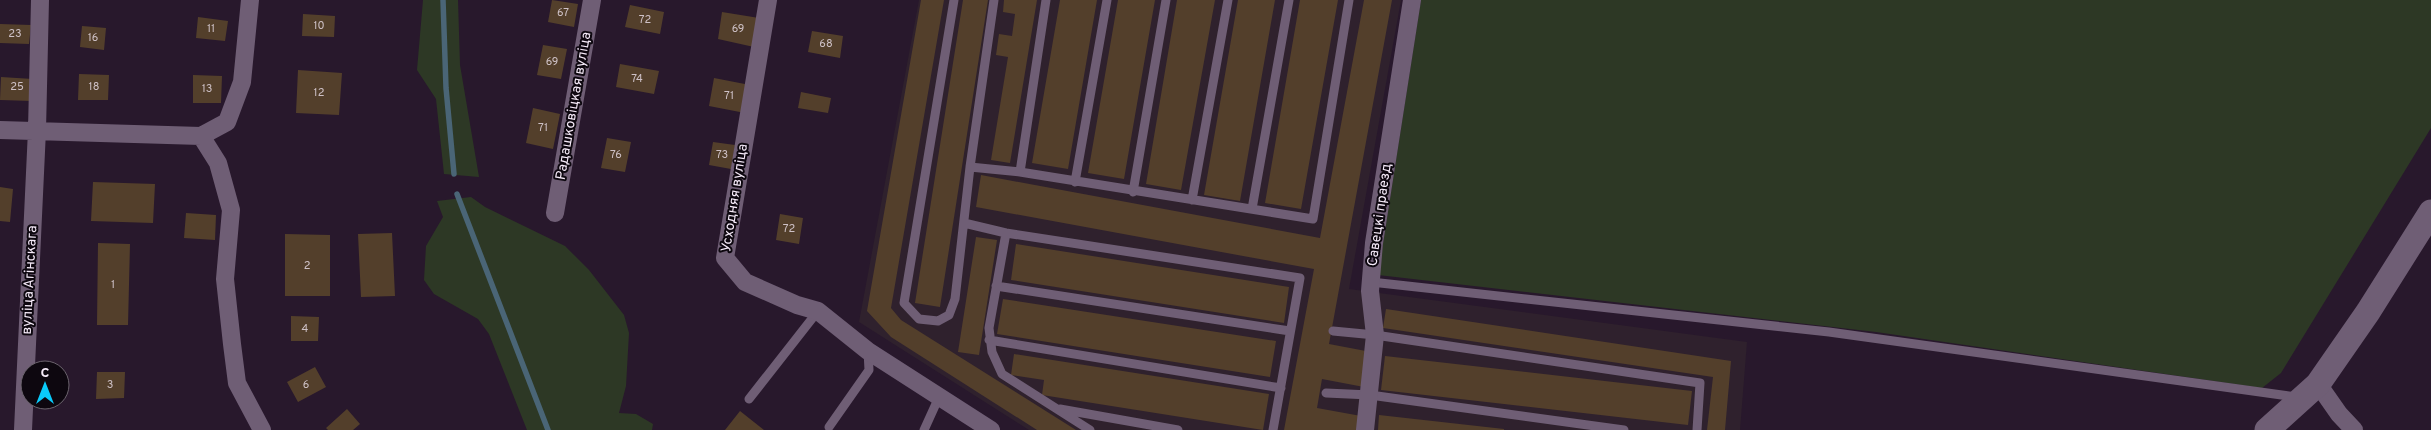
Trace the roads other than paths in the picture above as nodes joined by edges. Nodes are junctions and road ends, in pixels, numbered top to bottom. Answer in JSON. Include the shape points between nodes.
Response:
{"nodes":[{"id":1,"x":40,"y":0,"type":"edge"},
{"id":2,"x":250,"y":0,"type":"edge"},
{"id":3,"x":592,"y":0,"type":"edge"},
{"id":4,"x":768,"y":0,"type":"edge"},
{"id":5,"x":954,"y":0,"type":"edge"},
{"id":6,"x":994,"y":0,"type":"edge"},
{"id":7,"x":1046,"y":0,"type":"edge"},
{"id":8,"x":1106,"y":0,"type":"edge"},
{"id":9,"x":1166,"y":0,"type":"edge"},
{"id":10,"x":1228,"y":0,"type":"edge"},
{"id":11,"x":1289,"y":0,"type":"edge"},
{"id":12,"x":1350,"y":0,"type":"edge"},
{"id":13,"x":1412,"y":0,"type":"edge"},
{"id":14,"x":0,"y":130,"type":"edge"},
{"id":15,"x":37,"y":130,"type":"junction"},
{"id":16,"x":201,"y":136,"type":"junction"},
{"id":17,"x":970,"y":167,"type":"junction"},
{"id":18,"x":1020,"y":172,"type":"junction"},
{"id":19,"x":1075,"y":182,"type":"junction"},
{"id":20,"x":1133,"y":192,"type":"junction"},
{"id":21,"x":1192,"y":200,"type":"junction"},
{"id":22,"x":1252,"y":209,"type":"junction"},
{"id":23,"x":555,"y":212,"type":"dead end"},
{"id":24,"x":2431,"y":212,"type":"edge"},
{"id":25,"x":964,"y":223,"type":"junction"},
{"id":26,"x":1006,"y":233,"type":"junction"},
{"id":27,"x":1371,"y":282,"type":"junction"},
{"id":28,"x":996,"y":286,"type":"junction"},
{"id":29,"x":818,"y":311,"type":"junction"},
{"id":30,"x":1290,"y":331,"type":"junction"},
{"id":31,"x":1333,"y":332,"type":"dead end"},
{"id":32,"x":1375,"y":335,"type":"junction"},
{"id":33,"x":989,"y":340,"type":"junction"},
{"id":34,"x":868,"y":351,"type":"junction"},
{"id":35,"x":1281,"y":388,"type":"junction"},
{"id":36,"x":2312,"y":391,"type":"junction"},
{"id":37,"x":1326,"y":393,"type":"dead end"},
{"id":38,"x":1370,"y":395,"type":"junction"},
{"id":39,"x":939,"y":397,"type":"junction"},
{"id":40,"x":749,"y":399,"type":"dead end"},
{"id":41,"x":1056,"y":408,"type":"junction"},
{"id":42,"x":829,"y":427,"type":"dead end"},
{"id":43,"x":24,"y":430,"type":"edge"},
{"id":44,"x":262,"y":430,"type":"edge"},
{"id":45,"x":924,"y":430,"type":"edge"},
{"id":46,"x":991,"y":430,"type":"edge"},
{"id":47,"x":1090,"y":430,"type":"edge"},
{"id":48,"x":1178,"y":430,"type":"edge"},
{"id":49,"x":1273,"y":430,"type":"edge"},
{"id":50,"x":1365,"y":430,"type":"edge"},
{"id":51,"x":1624,"y":430,"type":"edge"},
{"id":52,"x":1697,"y":430,"type":"edge"},
{"id":53,"x":2267,"y":430,"type":"edge"},
{"id":54,"x":2354,"y":430,"type":"edge"}],
"edges":[{"from":1,"to":15,"type":"street","name":"вуліца Агінскага"},
{"from":2,"to":16,"type":"street","via":[[242,82],[227,122]]},
{"from":3,"to":23,"type":"street","name":"Радашковіцкая вуліца"},
{"from":4,"to":29,"type":"street","name":"Усходняя вуліца","via":[[725,258],[745,282],[796,305]]},
{"from":5,"to":25,"type":"lane","via":[[904,303],[919,319],[938,321],[949,315],[955,299]]},
{"from":6,"to":17,"type":"lane"},
{"from":7,"to":18,"type":"lane"},
{"from":8,"to":19,"type":"lane"},
{"from":9,"to":20,"type":"lane"},
{"from":10,"to":21,"type":"lane"},
{"from":11,"to":22,"type":"lane"},
{"from":12,"to":22,"type":"lane","via":[[1313,219]]},
{"from":13,"to":27,"type":"street","name":"Савецкі праезд","via":[[1374,243]]},
{"from":14,"to":15,"type":"street"},
{"from":15,"to":16,"type":"street"},
{"from":15,"to":43,"type":"street","name":"вуліца Агінскага"},
{"from":16,"to":44,"type":"street","via":[[218,163],[231,210],[225,279],[237,383]]},
{"from":17,"to":18,"type":"lane"},
{"from":17,"to":25,"type":"lane"},
{"from":18,"to":19,"type":"lane"},
{"from":19,"to":20,"type":"lane"},
{"from":20,"to":21,"type":"lane"},
{"from":21,"to":22,"type":"lane"},
{"from":24,"to":36,"type":"street","via":[[2368,312]]},
{"from":25,"to":26,"type":"lane"},
{"from":26,"to":28,"type":"lane"},
{"from":26,"to":30,"type":"lane","via":[[1300,278]]},
{"from":27,"to":32,"type":"street","name":"Савецкі праезд"},
{"from":27,"to":36,"type":"lane","via":[[1829,332]]},
{"from":28,"to":30,"type":"lane"},
{"from":28,"to":33,"type":"lane"},
{"from":29,"to":34,"type":"street","name":"Усходняя вуліца"},
{"from":29,"to":40,"type":"lane"},
{"from":30,"to":35,"type":"lane"},
{"from":31,"to":32,"type":"lane"},
{"from":32,"to":38,"type":"street","name":"Савецкі праезд"},
{"from":32,"to":52,"type":"lane","via":[[1700,383]]},
{"from":33,"to":35,"type":"lane"},
{"from":33,"to":41,"type":"lane","via":[[1002,374]]},
{"from":34,"to":39,"type":"street","name":"Усходняя вуліца"},
{"from":34,"to":42,"type":"lane","via":[[869,370]]},
{"from":35,"to":49,"type":"lane"},
{"from":36,"to":53,"type":"street"},
{"from":36,"to":54,"type":"street"},
{"from":37,"to":38,"type":"lane"},
{"from":38,"to":50,"type":"street","name":"Савецкі праезд"},
{"from":38,"to":51,"type":"lane"},
{"from":39,"to":45,"type":"lane"},
{"from":39,"to":46,"type":"street","name":"Усходняя вуліца"},
{"from":41,"to":47,"type":"lane"},
{"from":41,"to":48,"type":"lane"}]}
